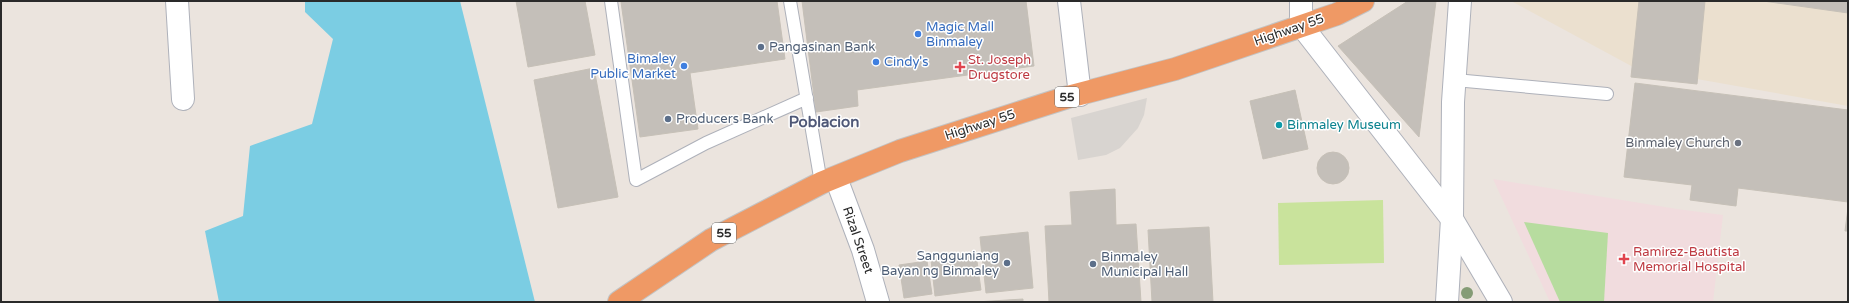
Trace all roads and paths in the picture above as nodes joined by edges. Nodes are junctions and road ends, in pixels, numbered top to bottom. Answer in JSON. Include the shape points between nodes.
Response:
{"nodes":[{"id":1,"x":177,"y":1,"type":"edge"},
{"id":2,"x":611,"y":1,"type":"edge"},
{"id":3,"x":790,"y":1,"type":"edge"},
{"id":4,"x":1069,"y":1,"type":"edge"},
{"id":5,"x":1301,"y":1,"type":"edge"},
{"id":6,"x":1363,"y":1,"type":"edge"},
{"id":7,"x":1460,"y":1,"type":"edge"},
{"id":8,"x":1301,"y":25,"type":"junction"},
{"id":9,"x":1455,"y":80,"type":"junction"},
{"id":10,"x":1080,"y":94,"type":"junction"},
{"id":11,"x":1607,"y":94,"type":"dead end"},
{"id":12,"x":807,"y":98,"type":"junction"},
{"id":13,"x":183,"y":99,"type":"dead end"},
{"id":14,"x":828,"y":180,"type":"junction"},
{"id":15,"x":1452,"y":219,"type":"junction"},
{"id":16,"x":619,"y":302,"type":"edge"},
{"id":17,"x":878,"y":302,"type":"edge"},
{"id":18,"x":1447,"y":302,"type":"edge"},
{"id":19,"x":1501,"y":302,"type":"edge"}],
"edges":[{"from":1,"to":13,"type":"street"},
{"from":2,"to":12,"type":"lane","via":[[636,180],[706,143]]},
{"from":3,"to":12,"type":"lane"},
{"from":4,"to":10,"type":"street"},
{"from":5,"to":8,"type":"street"},
{"from":6,"to":8,"type":"highway","name":"Highway 55","number":"55","via":[[1337,14]]},
{"from":7,"to":9,"type":"street"},
{"from":8,"to":10,"type":"highway","name":"Highway 55","number":"55","via":[[1175,69]]},
{"from":8,"to":15,"type":"street"},
{"from":9,"to":11,"type":"lane"},
{"from":9,"to":15,"type":"street"},
{"from":10,"to":14,"type":"highway","name":"Highway 55","number":"55","via":[[900,151]]},
{"from":12,"to":14,"type":"lane"},
{"from":14,"to":16,"type":"highway","name":"Highway 55","number":"55","via":[[711,240]]},
{"from":14,"to":17,"type":"street","name":"Rizal Street","via":[[862,250]]},
{"from":15,"to":18,"type":"street"},
{"from":15,"to":19,"type":"street"}]}
